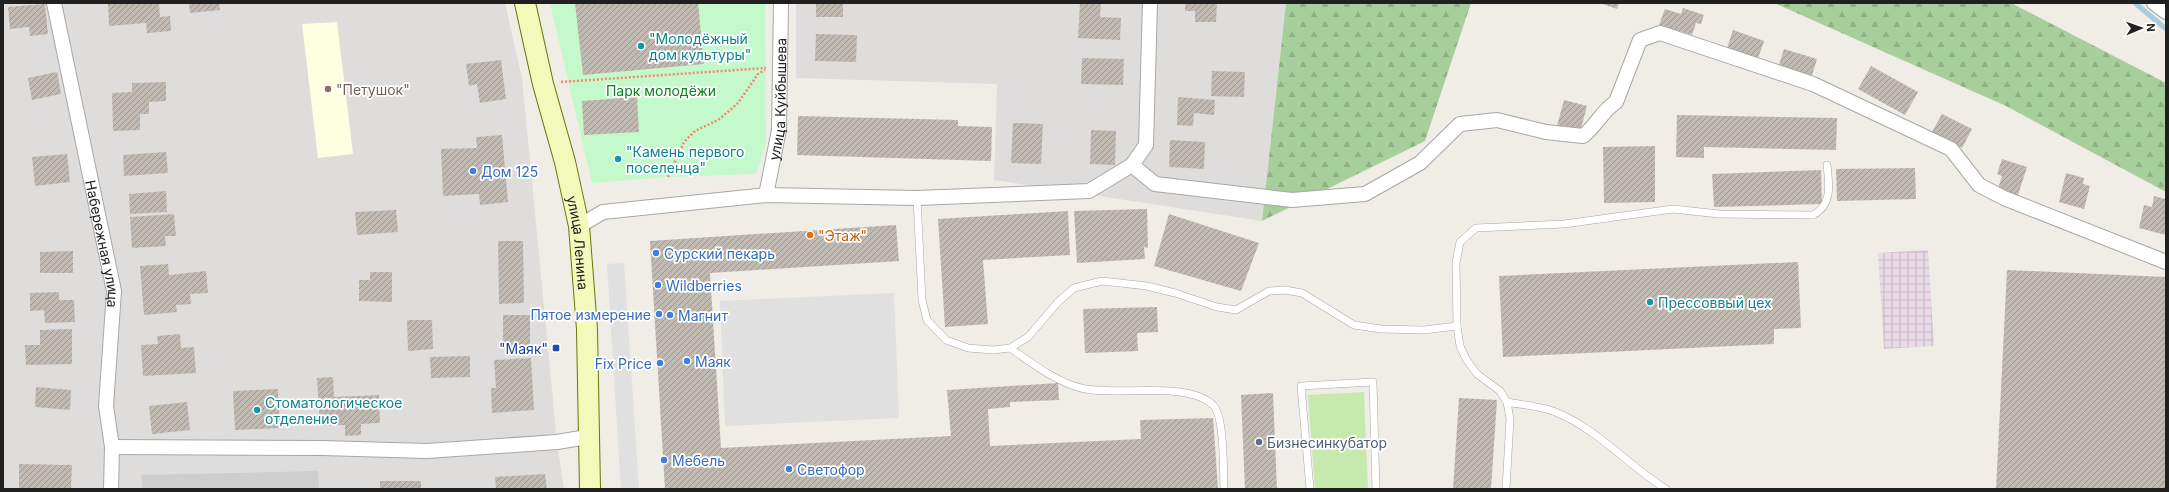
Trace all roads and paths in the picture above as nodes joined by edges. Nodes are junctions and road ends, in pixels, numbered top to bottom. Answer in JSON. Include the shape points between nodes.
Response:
{"nodes":[{"id":1,"x":54,"y":3,"type":"edge"},
{"id":2,"x":525,"y":3,"type":"edge"},
{"id":3,"x":781,"y":3,"type":"edge"},
{"id":4,"x":1150,"y":3,"type":"edge"},
{"id":5,"x":2154,"y":3,"type":"edge"},
{"id":6,"x":2166,"y":12,"type":"edge"},
{"id":7,"x":543,"y":84,"type":"junction"},
{"id":8,"x":1132,"y":165,"type":"junction"},
{"id":9,"x":1827,"y":165,"type":"dead end"},
{"id":10,"x":668,"y":177,"type":"dead end"},
{"id":11,"x":766,"y":195,"type":"junction"},
{"id":12,"x":917,"y":198,"type":"junction"},
{"id":13,"x":579,"y":226,"type":"junction"},
{"id":14,"x":2166,"y":262,"type":"edge"},
{"id":15,"x":1458,"y":326,"type":"junction"},
{"id":16,"x":1010,"y":348,"type":"junction"},
{"id":17,"x":1507,"y":402,"type":"junction"},
{"id":18,"x":588,"y":437,"type":"junction"},
{"id":19,"x":112,"y":447,"type":"junction"},
{"id":20,"x":111,"y":489,"type":"edge"},
{"id":21,"x":590,"y":489,"type":"edge"},
{"id":22,"x":1224,"y":489,"type":"edge"},
{"id":23,"x":1310,"y":489,"type":"edge"},
{"id":24,"x":1376,"y":489,"type":"edge"},
{"id":25,"x":1506,"y":489,"type":"edge"},
{"id":26,"x":1666,"y":489,"type":"edge"}],
"edges":[{"from":1,"to":19,"type":"street","name":"Набережная улица","via":[[114,291],[106,406]]},
{"from":2,"to":7,"type":"main road","name":"улица Ленина"},
{"from":3,"to":11,"type":"street","name":"улица Куйбышева","via":[[779,130]]},
{"from":4,"to":8,"type":"street","via":[[1146,145]]},
{"from":5,"to":6,"type":"street"},
{"from":7,"to":10,"type":"path","via":[[767,68],[758,74],[738,103],[718,120],[695,131],[684,142]]},
{"from":7,"to":13,"type":"main road","name":"улица Ленина","via":[[565,162]]},
{"from":8,"to":12,"type":"street","via":[[1089,191]]},
{"from":8,"to":14,"type":"street","via":[[1155,184],[1292,200],[1365,194],[1420,163],[1460,124],[1497,120],[1546,132],[1583,136],[1592,129],[1607,108],[1616,102],[1640,40],[1660,33],[1813,84],[1951,149],[1979,184],[2004,198]]},
{"from":9,"to":15,"type":"lane","via":[[1829,196],[1821,211],[1814,215],[1719,214],[1673,209],[1564,224],[1476,228],[1460,242],[1456,263]]},
{"from":11,"to":12,"type":"street"},
{"from":11,"to":13,"type":"street","via":[[603,212]]},
{"from":12,"to":16,"type":"lane","via":[[922,300],[927,320],[946,340],[968,348]]},
{"from":13,"to":18,"type":"main road","name":"улица Ленина","via":[[587,329]]},
{"from":15,"to":16,"type":"lane","via":[[1424,330],[1381,329],[1354,325],[1302,293],[1285,290],[1269,291],[1236,310],[1217,307],[1147,286],[1102,281],[1074,288],[1058,302],[1028,337]]},
{"from":15,"to":17,"type":"lane","via":[[1460,346],[1466,359],[1477,374],[1500,391]]},
{"from":16,"to":22,"type":"lane","via":[[1046,372],[1081,388],[1184,393],[1213,405],[1220,417]]},
{"from":17,"to":25,"type":"lane","via":[[1510,419]]},
{"from":17,"to":26,"type":"lane","via":[[1551,410],[1576,421],[1617,450],[1644,475]]},
{"from":18,"to":19,"type":"street","via":[[557,442],[427,451]]},
{"from":18,"to":21,"type":"main road","name":"улица Ленина"},
{"from":19,"to":20,"type":"street","name":"Набережная улица"},
{"from":23,"to":24,"type":"lane","via":[[1301,386],[1374,382]]}]}
